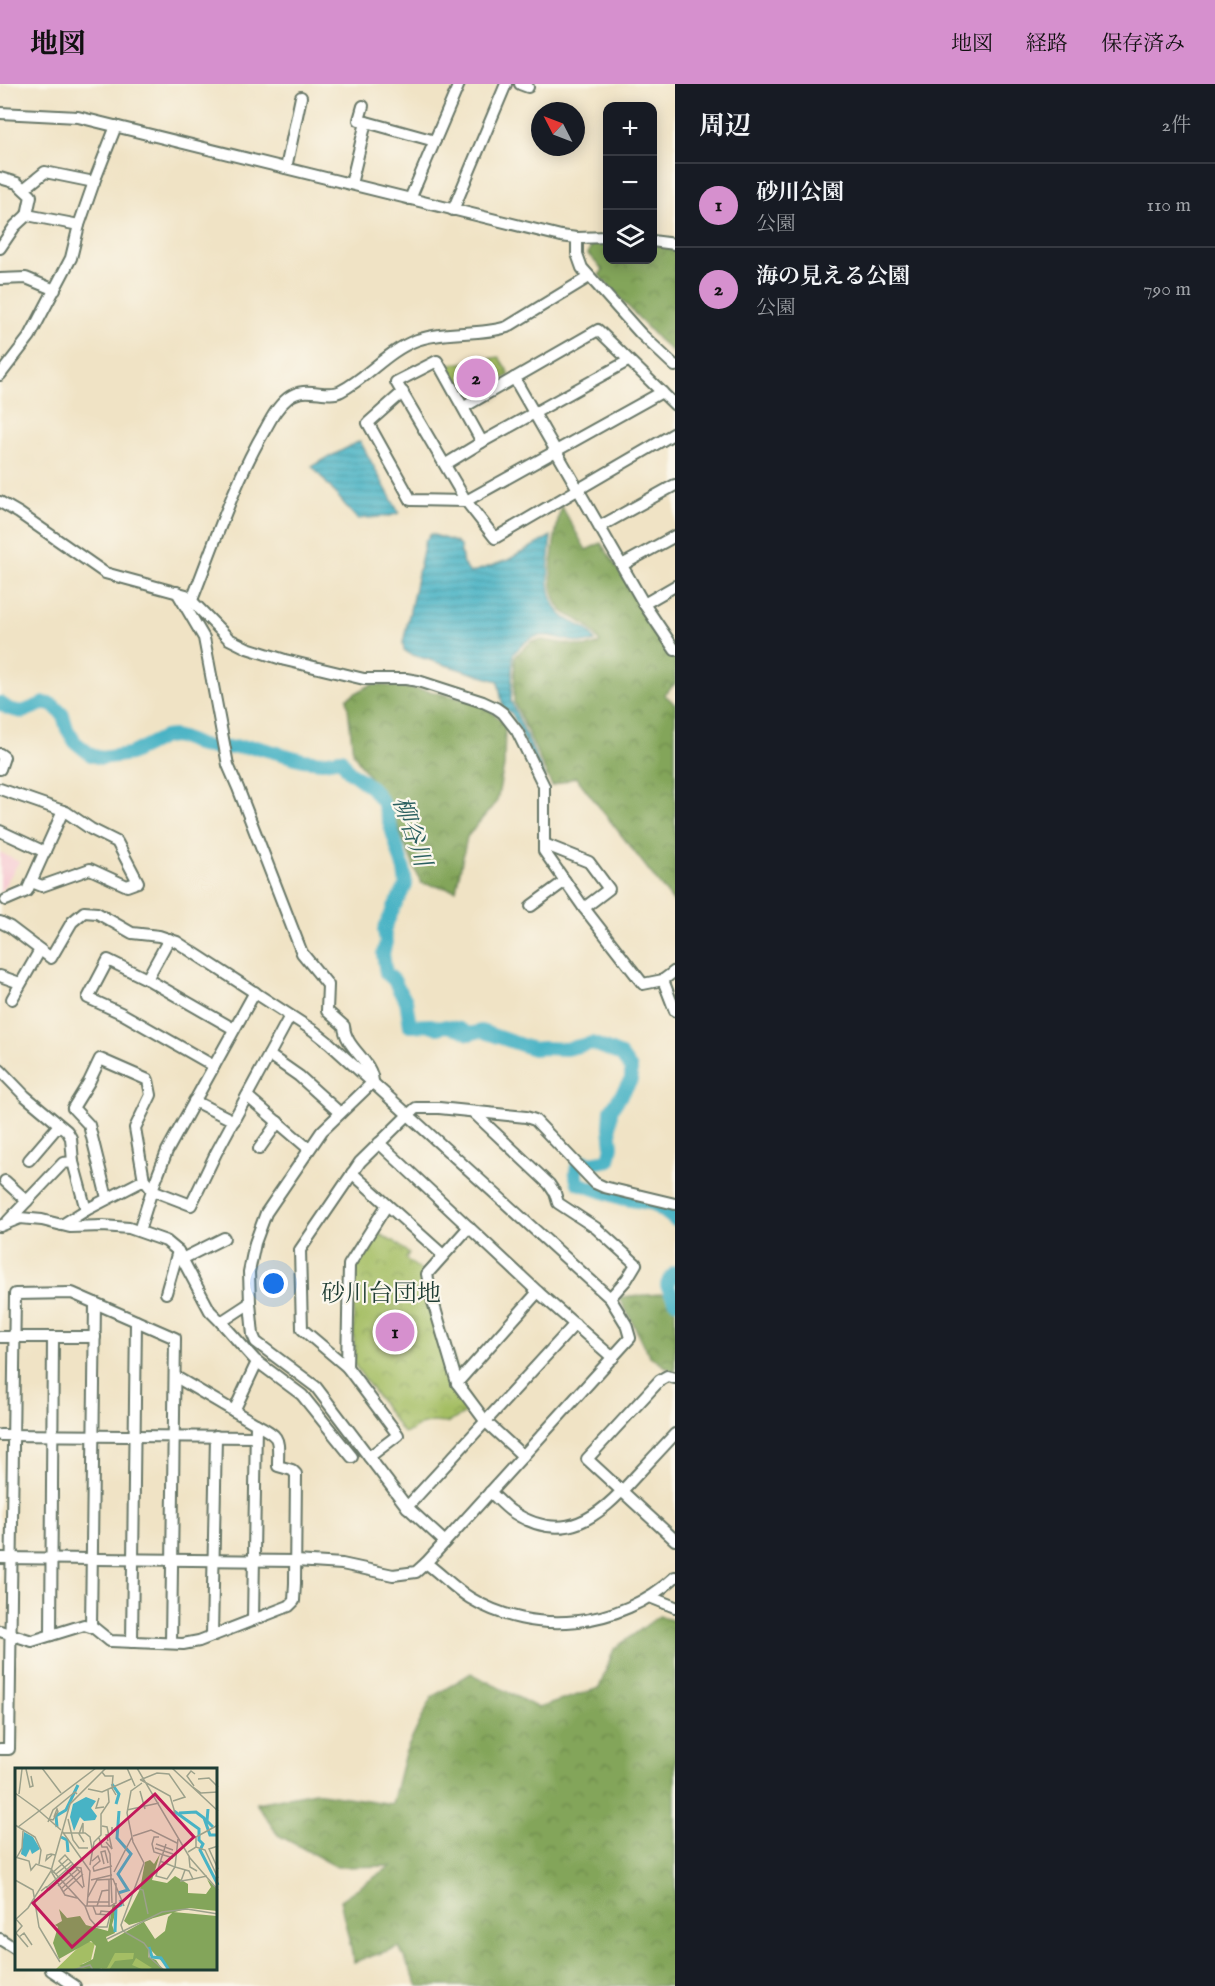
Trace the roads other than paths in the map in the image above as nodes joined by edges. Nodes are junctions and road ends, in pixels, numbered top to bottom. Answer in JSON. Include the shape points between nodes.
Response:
{"nodes":[{"id":1,"x":459,"y":84,"type":"edge"},
{"id":2,"x":506,"y":84,"type":"edge"},
{"id":3,"x":301,"y":97,"type":"dead end"},
{"id":4,"x":363,"y":106,"type":"dead end"},
{"id":5,"x":0,"y":113,"type":"edge"},
{"id":6,"x":366,"y":122,"type":"junction"},
{"id":7,"x":116,"y":126,"type":"junction"},
{"id":8,"x":435,"y":141,"type":"junction"},
{"id":9,"x":286,"y":168,"type":"junction"},
{"id":10,"x":0,"y":178,"type":"edge"},
{"id":11,"x":94,"y":182,"type":"junction"},
{"id":12,"x":351,"y":184,"type":"junction"},
{"id":13,"x":24,"y":189,"type":"junction"},
{"id":14,"x":410,"y":200,"type":"junction"},
{"id":15,"x":453,"y":210,"type":"junction"},
{"id":16,"x":27,"y":215,"type":"junction"},
{"id":17,"x":79,"y":225,"type":"junction"},
{"id":18,"x":603,"y":237,"type":"edge"},
{"id":19,"x":577,"y":238,"type":"junction"},
{"id":20,"x":657,"y":242,"type":"edge"},
{"id":21,"x":675,"y":244,"type":"edge"},
{"id":22,"x":0,"y":248,"type":"edge"},
{"id":23,"x":589,"y":277,"type":"junction"},
{"id":24,"x":0,"y":279,"type":"edge"},
{"id":25,"x":56,"y":290,"type":"junction"},
{"id":26,"x":628,"y":361,"type":"junction"},
{"id":27,"x":675,"y":366,"type":"edge"},
{"id":28,"x":2,"y":369,"type":"edge"},
{"id":29,"x":514,"y":378,"type":"junction"},
{"id":30,"x":403,"y":392,"type":"junction"},
{"id":31,"x":662,"y":392,"type":"junction"},
{"id":32,"x":675,"y":405,"type":"edge"},
{"id":33,"x":464,"y":407,"type":"junction"},
{"id":34,"x":534,"y":413,"type":"junction"},
{"id":35,"x":675,"y":433,"type":"edge"},
{"id":36,"x":482,"y":442,"type":"junction"},
{"id":37,"x":556,"y":451,"type":"junction"},
{"id":38,"x":446,"y":464,"type":"junction"},
{"id":39,"x":675,"y":485,"type":"edge"},
{"id":40,"x":578,"y":489,"type":"junction"},
{"id":41,"x":466,"y":501,"type":"junction"},
{"id":42,"x":0,"y":502,"type":"edge"},
{"id":43,"x":599,"y":527,"type":"junction"},
{"id":44,"x":675,"y":536,"type":"edge"},
{"id":45,"x":622,"y":565,"type":"junction"},
{"id":46,"x":675,"y":586,"type":"edge"},
{"id":47,"x":177,"y":592,"type":"junction"},
{"id":48,"x":192,"y":600,"type":"junction"},
{"id":49,"x":644,"y":604,"type":"junction"},
{"id":50,"x":671,"y":636,"type":"edge"},
{"id":51,"x":675,"y":650,"type":"edge"},
{"id":52,"x":0,"y":754,"type":"edge"},
{"id":53,"x":0,"y":769,"type":"edge"},
{"id":54,"x":0,"y":789,"type":"edge"},
{"id":55,"x":63,"y":811,"type":"junction"},
{"id":56,"x":0,"y":831,"type":"edge"},
{"id":57,"x":544,"y":844,"type":"junction"},
{"id":58,"x":45,"y":852,"type":"junction"},
{"id":59,"x":565,"y":881,"type":"junction"},
{"id":60,"x":32,"y":882,"type":"junction"},
{"id":61,"x":6,"y":900,"type":"dead end"},
{"id":62,"x":531,"y":906,"type":"dead end"},
{"id":63,"x":584,"y":908,"type":"junction"},
{"id":64,"x":0,"y":922,"type":"edge"},
{"id":65,"x":169,"y":939,"type":"junction"},
{"id":66,"x":40,"y":950,"type":"junction"},
{"id":67,"x":675,"y":971,"type":"edge"},
{"id":68,"x":0,"y":976,"type":"edge"},
{"id":69,"x":147,"y":979,"type":"junction"},
{"id":70,"x":663,"y":980,"type":"junction"},
{"id":71,"x":20,"y":983,"type":"junction"},
{"id":72,"x":255,"y":992,"type":"junction"},
{"id":73,"x":12,"y":999,"type":"dead end"},
{"id":74,"x":675,"y":1011,"type":"edge"},
{"id":75,"x":290,"y":1016,"type":"junction"},
{"id":76,"x":234,"y":1029,"type":"junction"},
{"id":77,"x":269,"y":1056,"type":"junction"},
{"id":78,"x":214,"y":1066,"type":"junction"},
{"id":79,"x":0,"y":1073,"type":"edge"},
{"id":80,"x":373,"y":1082,"type":"junction"},
{"id":81,"x":247,"y":1096,"type":"junction"},
{"id":82,"x":194,"y":1101,"type":"junction"},
{"id":83,"x":473,"y":1112,"type":"junction"},
{"id":84,"x":340,"y":1113,"type":"junction"},
{"id":85,"x":409,"y":1114,"type":"junction"},
{"id":86,"x":234,"y":1121,"type":"junction"},
{"id":87,"x":278,"y":1122,"type":"junction"},
{"id":88,"x":60,"y":1125,"type":"junction"},
{"id":89,"x":379,"y":1143,"type":"junction"},
{"id":90,"x":259,"y":1149,"type":"dead end"},
{"id":91,"x":309,"y":1149,"type":"junction"},
{"id":92,"x":29,"y":1160,"type":"dead end"},
{"id":93,"x":73,"y":1162,"type":"junction"},
{"id":94,"x":352,"y":1173,"type":"junction"},
{"id":95,"x":144,"y":1180,"type":"junction"},
{"id":96,"x":5,"y":1181,"type":"dead end"},
{"id":97,"x":152,"y":1190,"type":"junction"},
{"id":98,"x":107,"y":1198,"type":"junction"},
{"id":99,"x":27,"y":1201,"type":"junction"},
{"id":100,"x":675,"y":1204,"type":"edge"},
{"id":101,"x":387,"y":1205,"type":"junction"},
{"id":102,"x":86,"y":1210,"type":"junction"},
{"id":103,"x":3,"y":1224,"type":"edge"},
{"id":104,"x":62,"y":1225,"type":"junction"},
{"id":105,"x":469,"y":1227,"type":"junction"},
{"id":106,"x":139,"y":1231,"type":"junction"},
{"id":107,"x":224,"y":1238,"type":"dead end"},
{"id":108,"x":180,"y":1255,"type":"junction"},
{"id":109,"x":443,"y":1255,"type":"junction"},
{"id":110,"x":538,"y":1292,"type":"junction"},
{"id":111,"x":166,"y":1293,"type":"dead end"},
{"id":112,"x":610,"y":1298,"type":"junction"},
{"id":113,"x":95,"y":1303,"type":"junction"},
{"id":114,"x":250,"y":1303,"type":"junction"},
{"id":115,"x":136,"y":1321,"type":"junction"},
{"id":116,"x":221,"y":1322,"type":"junction"},
{"id":117,"x":575,"y":1324,"type":"junction"},
{"id":118,"x":0,"y":1336,"type":"edge"},
{"id":119,"x":13,"y":1337,"type":"junction"},
{"id":120,"x":53,"y":1337,"type":"junction"},
{"id":121,"x":94,"y":1337,"type":"junction"},
{"id":122,"x":613,"y":1358,"type":"junction"},
{"id":123,"x":257,"y":1362,"type":"junction"},
{"id":124,"x":347,"y":1367,"type":"junction"},
{"id":125,"x":176,"y":1377,"type":"junction"},
{"id":126,"x":675,"y":1378,"type":"edge"},
{"id":127,"x":458,"y":1383,"type":"junction"},
{"id":128,"x":234,"y":1411,"type":"junction"},
{"id":129,"x":486,"y":1422,"type":"junction"},
{"id":130,"x":256,"y":1424,"type":"junction"},
{"id":131,"x":675,"y":1434,"type":"edge"},
{"id":132,"x":0,"y":1435,"type":"edge"},
{"id":133,"x":12,"y":1435,"type":"junction"},
{"id":134,"x":52,"y":1435,"type":"junction"},
{"id":135,"x":94,"y":1436,"type":"junction"},
{"id":136,"x":134,"y":1436,"type":"junction"},
{"id":137,"x":216,"y":1436,"type":"junction"},
{"id":138,"x":173,"y":1437,"type":"junction"},
{"id":139,"x":255,"y":1437,"type":"junction"},
{"id":140,"x":523,"y":1456,"type":"junction"},
{"id":141,"x":352,"y":1457,"type":"dead end"},
{"id":142,"x":369,"y":1457,"type":"junction"},
{"id":143,"x":490,"y":1492,"type":"junction"},
{"id":144,"x":622,"y":1492,"type":"junction"},
{"id":145,"x":407,"y":1507,"type":"junction"},
{"id":146,"x":675,"y":1540,"type":"edge"},
{"id":147,"x":445,"y":1542,"type":"junction"},
{"id":148,"x":6,"y":1558,"type":"edge"},
{"id":149,"x":50,"y":1558,"type":"junction"},
{"id":150,"x":92,"y":1558,"type":"junction"},
{"id":151,"x":132,"y":1559,"type":"junction"},
{"id":152,"x":173,"y":1560,"type":"junction"},
{"id":153,"x":214,"y":1560,"type":"junction"},
{"id":154,"x":254,"y":1560,"type":"junction"},
{"id":155,"x":296,"y":1561,"type":"junction"},
{"id":156,"x":426,"y":1563,"type":"junction"},
{"id":157,"x":675,"y":1577,"type":"edge"},
{"id":158,"x":650,"y":1598,"type":"junction"},
{"id":159,"x":675,"y":1607,"type":"edge"},
{"id":160,"x":253,"y":1620,"type":"junction"},
{"id":161,"x":91,"y":1627,"type":"junction"},
{"id":162,"x":5,"y":1632,"type":"edge"},
{"id":163,"x":51,"y":1635,"type":"junction"},
{"id":164,"x":212,"y":1636,"type":"junction"},
{"id":165,"x":132,"y":1642,"type":"junction"},
{"id":166,"x":171,"y":1643,"type":"junction"},
{"id":167,"x":5,"y":1682,"type":"edge"},
{"id":168,"x":0,"y":1749,"type":"edge"},
{"id":169,"x":0,"y":1939,"type":"edge"},
{"id":170,"x":15,"y":1948,"type":"edge"},
{"id":171,"x":52,"y":1971,"type":"edge"},
{"id":172,"x":75,"y":1986,"type":"edge"}],
"edges":[{"from":1,"to":8,"type":"street"},
{"from":2,"to":15,"type":"street"},
{"from":3,"to":9,"type":"street"},
{"from":4,"to":6,"type":"street","via":[[359,120]]},
{"from":5,"to":7,"type":"street","via":[[70,116]]},
{"from":6,"to":8,"type":"street"},
{"from":6,"to":12,"type":"street"},
{"from":7,"to":9,"type":"street"},
{"from":7,"to":11,"type":"street"},
{"from":8,"to":14,"type":"street"},
{"from":9,"to":12,"type":"street"},
{"from":10,"to":13,"type":"street"},
{"from":11,"to":13,"type":"street","via":[[45,172]]},
{"from":11,"to":17,"type":"street"},
{"from":12,"to":14,"type":"street"},
{"from":13,"to":16,"type":"street","via":[[31,196]]},
{"from":14,"to":15,"type":"street"},
{"from":15,"to":19,"type":"street"},
{"from":16,"to":17,"type":"street"},
{"from":16,"to":22,"type":"street"},
{"from":17,"to":25,"type":"street"},
{"from":18,"to":19,"type":"street"},
{"from":19,"to":23,"type":"street","via":[[577,254]]},
{"from":20,"to":21,"type":"street"},
{"from":23,"to":27,"type":"street"},
{"from":23,"to":48,"type":"street","via":[[507,327],[417,340],[395,351],[340,392],[306,391],[288,398],[250,458]]},
{"from":24,"to":25,"type":"street","via":[[26,278]]},
{"from":25,"to":28,"type":"street","via":[[30,336]]},
{"from":26,"to":29,"type":"street","via":[[598,330]]},
{"from":26,"to":31,"type":"street"},
{"from":26,"to":34,"type":"street"},
{"from":29,"to":33,"type":"street"},
{"from":29,"to":34,"type":"street"},
{"from":30,"to":33,"type":"street","via":[[396,382],[437,361]]},
{"from":30,"to":38,"type":"street"},
{"from":30,"to":41,"type":"street","via":[[368,423],[411,500]]},
{"from":31,"to":32,"type":"street"},
{"from":31,"to":37,"type":"street"},
{"from":33,"to":36,"type":"street"},
{"from":34,"to":36,"type":"street"},
{"from":34,"to":37,"type":"street"},
{"from":35,"to":40,"type":"street"},
{"from":36,"to":38,"type":"street"},
{"from":37,"to":40,"type":"street"},
{"from":37,"to":41,"type":"street"},
{"from":38,"to":41,"type":"street"},
{"from":39,"to":43,"type":"street"},
{"from":40,"to":41,"type":"street","via":[[495,538]]},
{"from":40,"to":43,"type":"street"},
{"from":42,"to":47,"type":"street","via":[[97,569]]},
{"from":43,"to":45,"type":"street"},
{"from":44,"to":45,"type":"street"},
{"from":45,"to":49,"type":"street"},
{"from":46,"to":49,"type":"street"},
{"from":47,"to":48,"type":"street"},
{"from":47,"to":80,"type":"street","via":[[204,638],[228,765],[302,953],[328,985],[327,1011],[344,1026],[344,1035],[373,1074]]},
{"from":48,"to":57,"type":"street","via":[[228,639],[248,648],[364,680],[418,681],[496,708],[517,731],[543,786]]},
{"from":49,"to":50,"type":"street"},
{"from":50,"to":51,"type":"street"},
{"from":52,"to":53,"type":"street","via":[[4,757]]},
{"from":54,"to":55,"type":"street"},
{"from":55,"to":58,"type":"street"},
{"from":55,"to":60,"type":"street","via":[[117,842],[138,882],[127,886],[90,869],[42,886]]},
{"from":56,"to":58,"type":"street"},
{"from":57,"to":59,"type":"street"},
{"from":57,"to":63,"type":"street","via":[[588,862],[609,889]]},
{"from":58,"to":60,"type":"street"},
{"from":59,"to":62,"type":"street"},
{"from":59,"to":63,"type":"street"},
{"from":60,"to":61,"type":"street","via":[[27,891]]},
{"from":63,"to":70,"type":"street","via":[[643,984]]},
{"from":64,"to":66,"type":"street"},
{"from":65,"to":66,"type":"street","via":[[132,933],[90,911],[72,922],[51,958]]},
{"from":65,"to":69,"type":"street"},
{"from":65,"to":72,"type":"street"},
{"from":66,"to":71,"type":"street"},
{"from":67,"to":70,"type":"street"},
{"from":68,"to":71,"type":"street"},
{"from":69,"to":76,"type":"street"},
{"from":69,"to":78,"type":"street","via":[[108,960],[88,998]]},
{"from":70,"to":74,"type":"street"},
{"from":71,"to":73,"type":"street"},
{"from":72,"to":75,"type":"street"},
{"from":72,"to":76,"type":"street"},
{"from":75,"to":77,"type":"street"},
{"from":75,"to":80,"type":"street","via":[[329,1043]]},
{"from":76,"to":78,"type":"street"},
{"from":77,"to":81,"type":"street"},
{"from":77,"to":84,"type":"street","via":[[299,1076]]},
{"from":78,"to":82,"type":"street"},
{"from":79,"to":88,"type":"street"},
{"from":80,"to":84,"type":"street"},
{"from":80,"to":85,"type":"street"},
{"from":81,"to":86,"type":"street"},
{"from":81,"to":87,"type":"street"},
{"from":82,"to":86,"type":"street"},
{"from":82,"to":97,"type":"street","via":[[167,1151]]},
{"from":83,"to":85,"type":"street","via":[[416,1108]]},
{"from":83,"to":100,"type":"street","via":[[535,1120],[595,1183]]},
{"from":83,"to":112,"type":"street","via":[[549,1184],[558,1203],[597,1228],[636,1264]]},
{"from":84,"to":91,"type":"street"},
{"from":85,"to":89,"type":"street"},
{"from":85,"to":112,"type":"street"},
{"from":86,"to":97,"type":"street","via":[[191,1205]]},
{"from":87,"to":90,"type":"street"},
{"from":87,"to":91,"type":"street"},
{"from":88,"to":92,"type":"street"},
{"from":88,"to":93,"type":"street","via":[[71,1138]]},
{"from":89,"to":94,"type":"street"},
{"from":89,"to":105,"type":"street"},
{"from":91,"to":114,"type":"street","via":[[266,1214],[249,1272]]},
{"from":93,"to":99,"type":"street","via":[[63,1163]]},
{"from":93,"to":102,"type":"street"},
{"from":94,"to":101,"type":"street"},
{"from":94,"to":124,"type":"street","via":[[300,1250],[299,1271],[302,1329]]},
{"from":95,"to":97,"type":"street"},
{"from":95,"to":98,"type":"street"},
{"from":95,"to":98,"type":"street","via":[[135,1128],[151,1095],[148,1080],[100,1059],[73,1108],[88,1125]]},
{"from":96,"to":99,"type":"street"},
{"from":97,"to":106,"type":"street"},
{"from":98,"to":102,"type":"street"},
{"from":99,"to":103,"type":"street"},
{"from":101,"to":109,"type":"street"},
{"from":101,"to":124,"type":"street","via":[[349,1265]]},
{"from":102,"to":104,"type":"street"},
{"from":103,"to":104,"type":"street","via":[[20,1218]]},
{"from":104,"to":106,"type":"street"},
{"from":105,"to":109,"type":"street"},
{"from":105,"to":110,"type":"street"},
{"from":106,"to":108,"type":"street","via":[[166,1241]]},
{"from":107,"to":108,"type":"street"},
{"from":108,"to":111,"type":"street"},
{"from":108,"to":116,"type":"street","via":[[210,1311]]},
{"from":109,"to":127,"type":"street","via":[[427,1274]]},
{"from":110,"to":117,"type":"street"},
{"from":110,"to":127,"type":"street"},
{"from":112,"to":122,"type":"street","via":[[630,1338]]},
{"from":113,"to":115,"type":"street"},
{"from":113,"to":119,"type":"street","via":[[72,1293],[15,1294]]},
{"from":113,"to":121,"type":"street"},
{"from":114,"to":116,"type":"street"},
{"from":114,"to":142,"type":"street","via":[[256,1342],[316,1387]]},
{"from":115,"to":125,"type":"street","via":[[175,1338]]},
{"from":115,"to":136,"type":"street"},
{"from":116,"to":123,"type":"street"},
{"from":117,"to":122,"type":"street"},
{"from":117,"to":129,"type":"street"},
{"from":118,"to":119,"type":"street"},
{"from":119,"to":120,"type":"street"},
{"from":119,"to":133,"type":"street"},
{"from":120,"to":121,"type":"street"},
{"from":120,"to":134,"type":"street"},
{"from":121,"to":135,"type":"street"},
{"from":122,"to":140,"type":"street"},
{"from":123,"to":128,"type":"street"},
{"from":123,"to":141,"type":"street","via":[[302,1395]]},
{"from":124,"to":142,"type":"street","via":[[398,1435]]},
{"from":125,"to":128,"type":"street"},
{"from":125,"to":138,"type":"street"},
{"from":126,"to":144,"type":"street","via":[[667,1376],[660,1380],[587,1459]]},
{"from":127,"to":129,"type":"street"},
{"from":128,"to":130,"type":"street"},
{"from":129,"to":140,"type":"street"},
{"from":129,"to":145,"type":"street"},
{"from":130,"to":139,"type":"street"},
{"from":130,"to":155,"type":"street","via":[[278,1438],[278,1466],[296,1474]]},
{"from":131,"to":144,"type":"street"},
{"from":132,"to":133,"type":"street"},
{"from":133,"to":134,"type":"street"},
{"from":133,"to":148,"type":"street"},
{"from":134,"to":135,"type":"street"},
{"from":134,"to":149,"type":"street"},
{"from":135,"to":136,"type":"street"},
{"from":135,"to":150,"type":"street"},
{"from":136,"to":138,"type":"street"},
{"from":136,"to":151,"type":"street"},
{"from":137,"to":138,"type":"street"},
{"from":137,"to":139,"type":"street"},
{"from":137,"to":153,"type":"street"},
{"from":138,"to":152,"type":"street"},
{"from":139,"to":154,"type":"street"},
{"from":140,"to":143,"type":"street"},
{"from":142,"to":145,"type":"street"},
{"from":143,"to":144,"type":"street","via":[[510,1511],[536,1524],[556,1527],[572,1526],[591,1518]]},
{"from":143,"to":147,"type":"street"},
{"from":144,"to":146,"type":"street"},
{"from":145,"to":147,"type":"street"},
{"from":147,"to":156,"type":"street"},
{"from":148,"to":149,"type":"street"},
{"from":148,"to":162,"type":"street"},
{"from":149,"to":150,"type":"street"},
{"from":149,"to":163,"type":"street"},
{"from":150,"to":151,"type":"street"},
{"from":150,"to":161,"type":"street"},
{"from":151,"to":152,"type":"street"},
{"from":151,"to":165,"type":"street"},
{"from":152,"to":153,"type":"street"},
{"from":152,"to":166,"type":"street"},
{"from":153,"to":154,"type":"street"},
{"from":153,"to":164,"type":"street"},
{"from":154,"to":155,"type":"street"},
{"from":154,"to":160,"type":"street"},
{"from":155,"to":156,"type":"street","via":[[342,1564],[393,1575],[416,1572]]},
{"from":155,"to":160,"type":"street","via":[[294,1601]]},
{"from":156,"to":158,"type":"street","via":[[470,1598],[534,1621],[602,1618]]},
{"from":157,"to":158,"type":"street"},
{"from":158,"to":159,"type":"street"},
{"from":160,"to":164,"type":"street"},
{"from":161,"to":163,"type":"street","via":[[84,1625]]},
{"from":161,"to":165,"type":"street","via":[[110,1641]]},
{"from":162,"to":163,"type":"street","via":[[32,1641]]},
{"from":162,"to":167,"type":"street"},
{"from":164,"to":166,"type":"street","via":[[183,1644]]},
{"from":165,"to":166,"type":"street"},
{"from":167,"to":168,"type":"street","via":[[9,1749]]},
{"from":169,"to":170,"type":"street"},
{"from":171,"to":172,"type":"street"}]}
